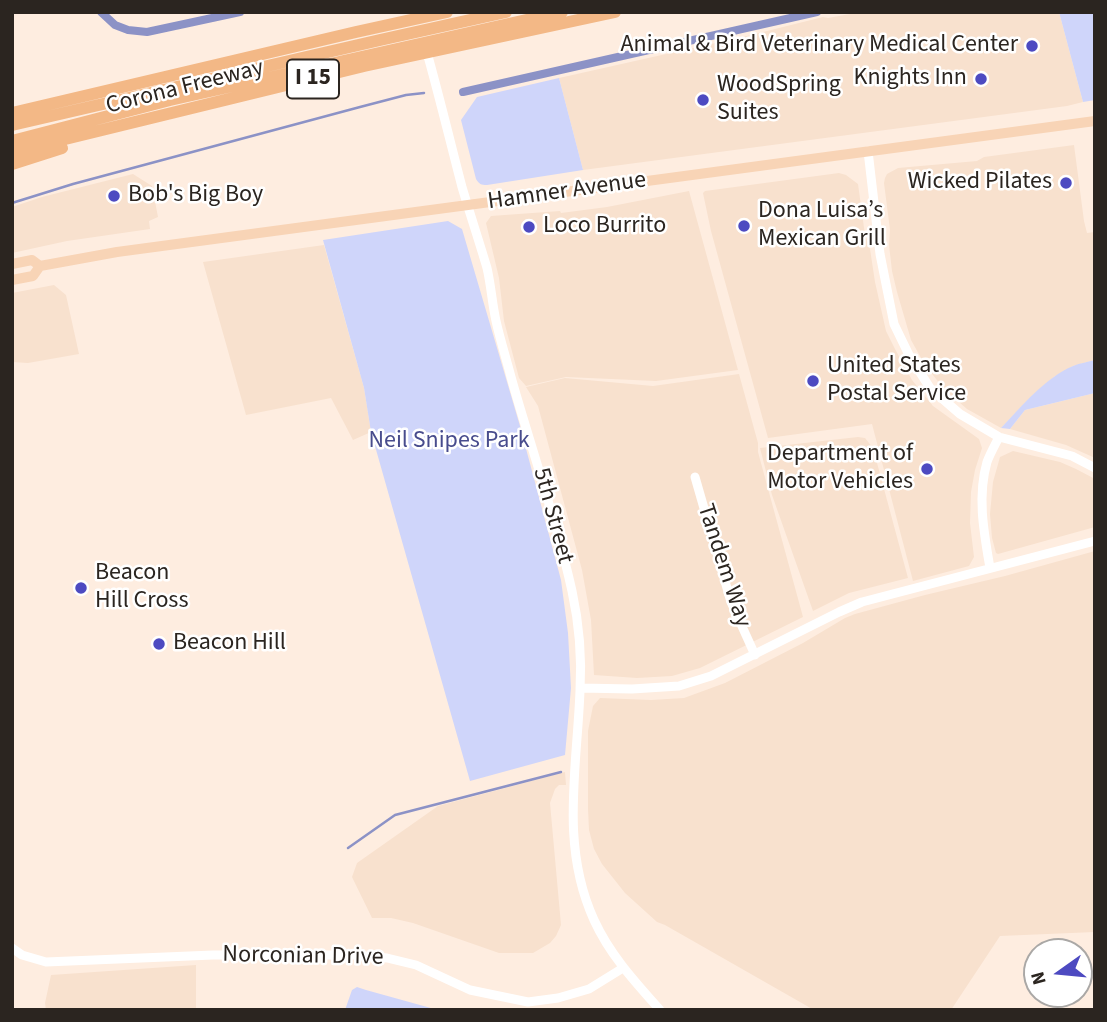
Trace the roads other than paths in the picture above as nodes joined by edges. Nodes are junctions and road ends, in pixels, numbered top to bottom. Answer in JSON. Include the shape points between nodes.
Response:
{"nodes":[{"id":1,"x":416,"y":12,"type":"edge"},
{"id":2,"x":447,"y":12,"type":"edge"},
{"id":3,"x":506,"y":12,"type":"edge"},
{"id":4,"x":562,"y":12,"type":"edge"},
{"id":5,"x":615,"y":12,"type":"edge"},
{"id":6,"x":12,"y":111,"type":"edge"},
{"id":7,"x":174,"y":113,"type":"junction"},
{"id":8,"x":1095,"y":121,"type":"edge"},
{"id":9,"x":12,"y":125,"type":"edge"},
{"id":10,"x":12,"y":141,"type":"edge"},
{"id":11,"x":868,"y":151,"type":"junction"},
{"id":12,"x":12,"y":152,"type":"edge"},
{"id":13,"x":12,"y":164,"type":"edge"},
{"id":14,"x":468,"y":206,"type":"junction"},
{"id":15,"x":12,"y":264,"type":"edge"},
{"id":16,"x":40,"y":266,"type":"junction"},
{"id":17,"x":12,"y":281,"type":"edge"},
{"id":18,"x":999,"y":437,"type":"junction"},
{"id":19,"x":1095,"y":468,"type":"edge"},
{"id":20,"x":695,"y":477,"type":"dead end"},
{"id":21,"x":1095,"y":541,"type":"edge"},
{"id":22,"x":990,"y":568,"type":"junction"},
{"id":23,"x":755,"y":655,"type":"junction"},
{"id":24,"x":580,"y":688,"type":"junction"},
{"id":25,"x":12,"y":948,"type":"edge"},
{"id":26,"x":623,"y":968,"type":"junction"},
{"id":27,"x":660,"y":1010,"type":"edge"}],
"edges":[{"from":1,"to":14,"type":"street","name":"5th Street"},
{"from":2,"to":6,"type":"highway","name":"Corona Freeway","number":"I 15"},
{"from":3,"to":9,"type":"highway"},
{"from":4,"to":10,"type":"highway","via":[[170,100]]},
{"from":5,"to":7,"type":"highway","name":"Corona Freeway","number":"I 15"},
{"from":7,"to":12,"type":"highway","name":"Corona Freeway","number":"I 15"},
{"from":7,"to":13,"type":"highway"},
{"from":8,"to":11,"type":"main road","name":"Hamner Avenue"},
{"from":11,"to":14,"type":"main road","name":"Hamner Avenue"},
{"from":11,"to":18,"type":"street","via":[[894,324],[930,388],[960,414]]},
{"from":14,"to":16,"type":"main road","name":"Hamner Avenue"},
{"from":14,"to":24,"type":"street","name":"5th Street","via":[[572,590],[580,641]]},
{"from":15,"to":16,"type":"main road","name":"Hamner Avenue","via":[[32,260]]},
{"from":16,"to":17,"type":"main road","name":"Hamner Avenue","via":[[33,275]]},
{"from":18,"to":19,"type":"street","via":[[1072,456]]},
{"from":18,"to":22,"type":"street","via":[[987,461],[981,492]]},
{"from":20,"to":23,"type":"street","name":"Tandem Way","via":[[730,603]]},
{"from":21,"to":22,"type":"street"},
{"from":22,"to":23,"type":"street","via":[[861,603]]},
{"from":23,"to":24,"type":"street","via":[[679,686]]},
{"from":24,"to":26,"type":"street","name":"5th Street","via":[[573,778],[574,845],[594,920]]},
{"from":25,"to":26,"type":"street","name":"Norconian Drive","via":[[46,962],[213,955],[376,957],[416,965],[470,990],[528,1002],[589,989]]},
{"from":26,"to":27,"type":"street","name":"5th Street"}]}
